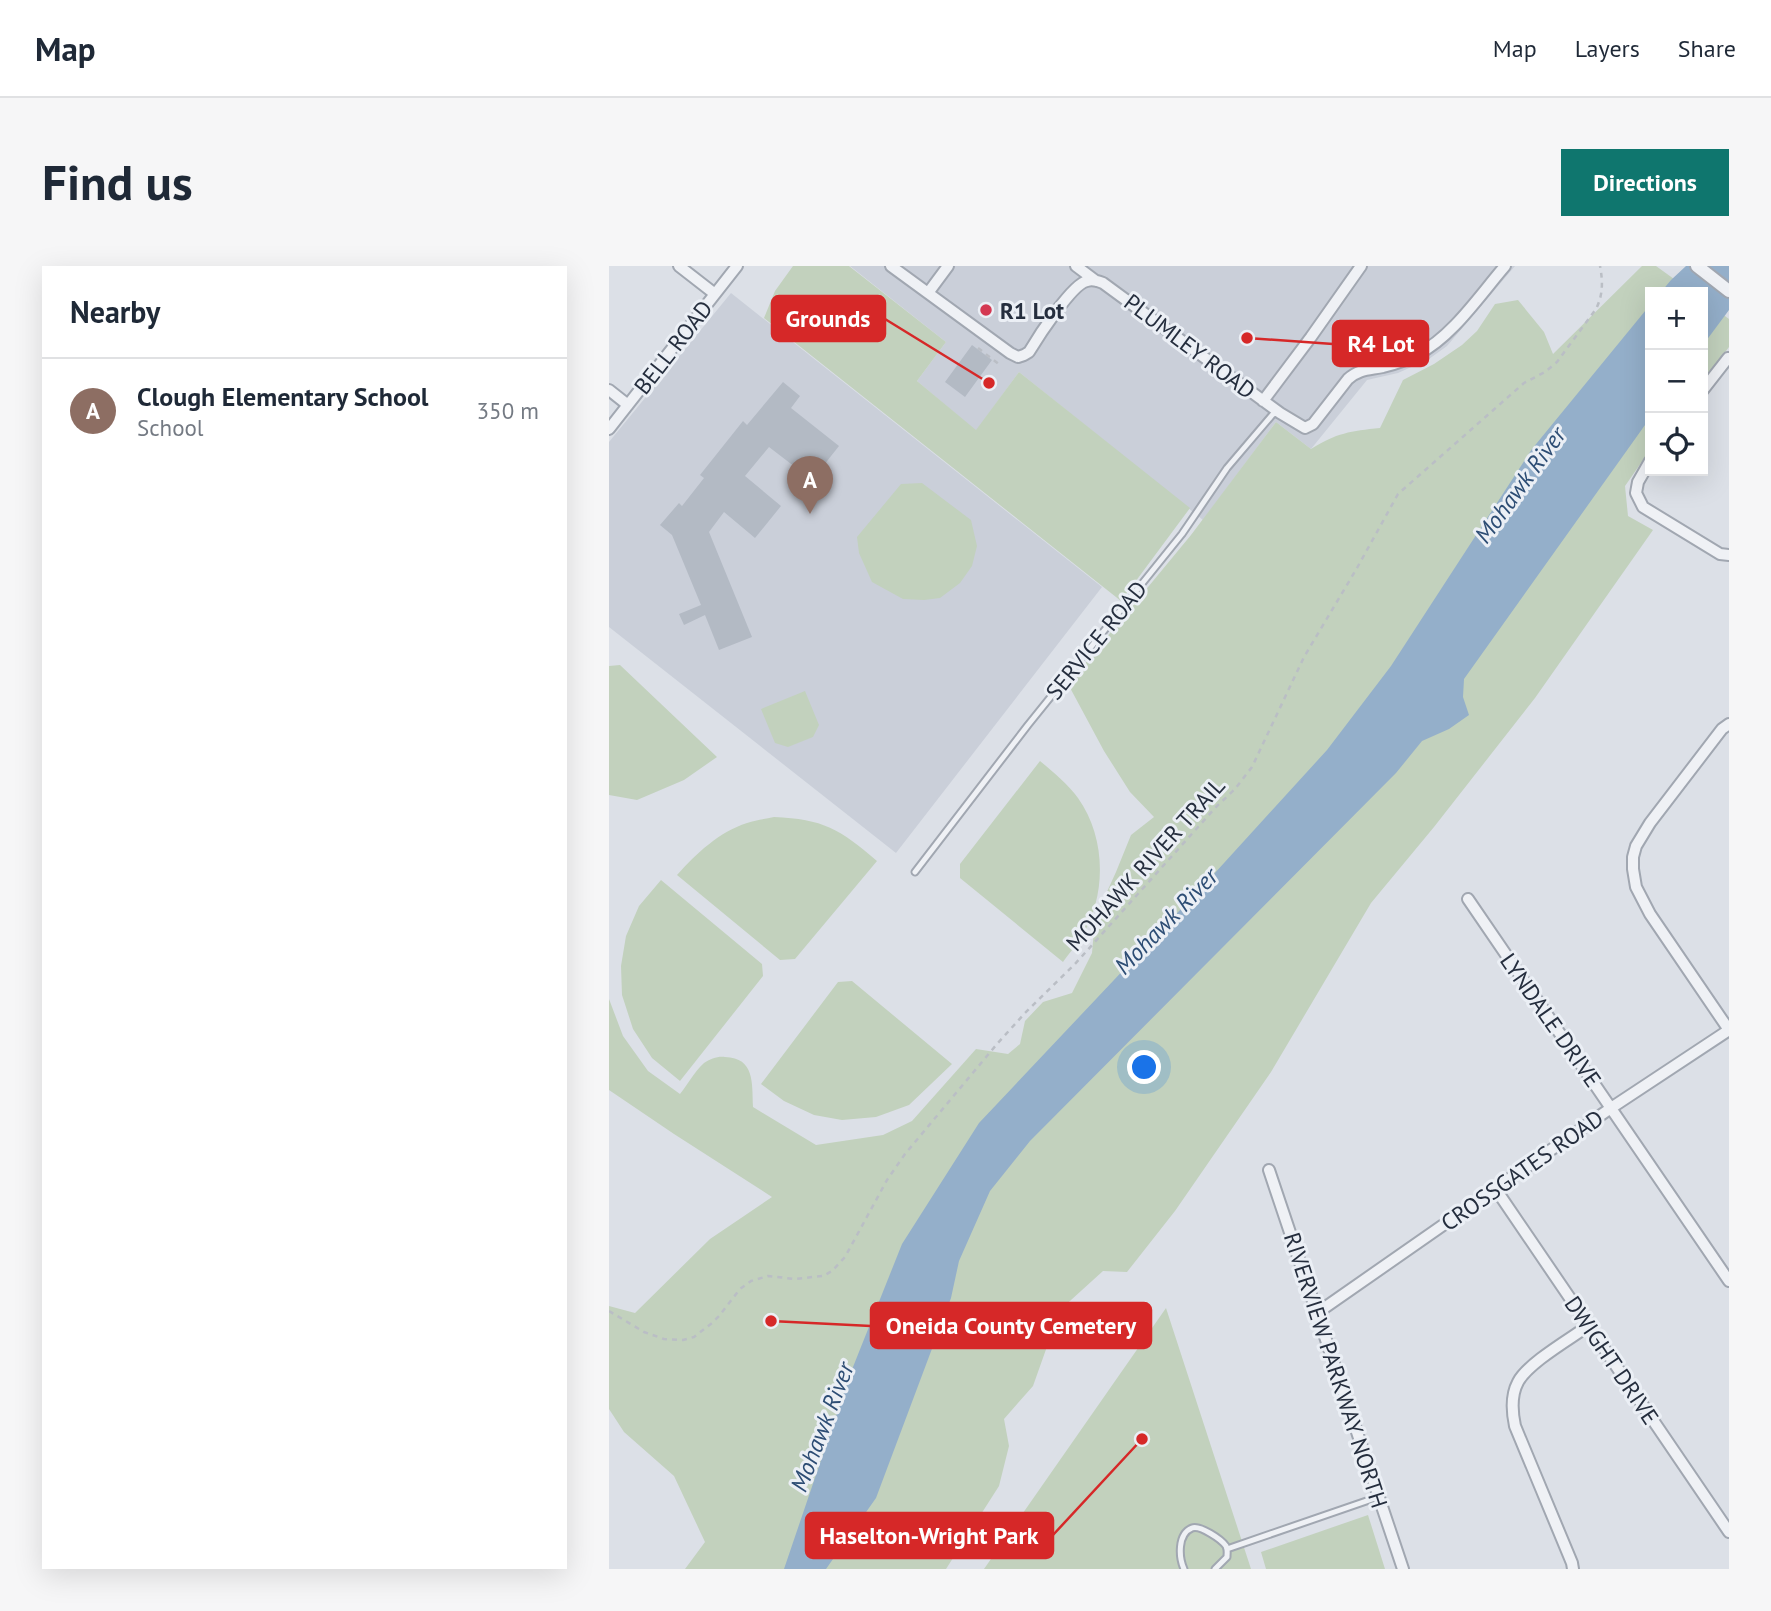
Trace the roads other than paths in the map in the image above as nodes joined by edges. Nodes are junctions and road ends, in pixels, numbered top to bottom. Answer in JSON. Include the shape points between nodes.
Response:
{"nodes":[{"id":1,"x":679,"y":266,"type":"edge"},
{"id":2,"x":737,"y":266,"type":"edge"},
{"id":3,"x":891,"y":266,"type":"edge"},
{"id":4,"x":948,"y":266,"type":"edge"},
{"id":5,"x":1076,"y":266,"type":"edge"},
{"id":6,"x":1361,"y":266,"type":"edge"},
{"id":7,"x":1505,"y":266,"type":"edge"},
{"id":8,"x":1697,"y":266,"type":"edge"},
{"id":9,"x":1096,"y":281,"type":"junction"},
{"id":10,"x":1729,"y":291,"type":"edge"},
{"id":11,"x":928,"y":293,"type":"junction"},
{"id":12,"x":715,"y":295,"type":"junction"},
{"id":13,"x":1729,"y":359,"type":"edge"},
{"id":14,"x":1708,"y":384,"type":"edge"},
{"id":15,"x":609,"y":390,"type":"edge"},
{"id":16,"x":1263,"y":401,"type":"junction"},
{"id":17,"x":628,"y":405,"type":"junction"},
{"id":18,"x":1280,"y":413,"type":"junction"},
{"id":19,"x":609,"y":429,"type":"edge"},
{"id":20,"x":1645,"y":470,"type":"edge"},
{"id":21,"x":1729,"y":555,"type":"edge"},
{"id":22,"x":1729,"y":724,"type":"edge"},
{"id":23,"x":915,"y":872,"type":"dead end"},
{"id":24,"x":1468,"y":899,"type":"dead end"},
{"id":25,"x":1729,"y":1030,"type":"edge"},
{"id":26,"x":1611,"y":1108,"type":"junction"},
{"id":27,"x":1269,"y":1170,"type":"dead end"},
{"id":28,"x":1495,"y":1188,"type":"junction"},
{"id":29,"x":1729,"y":1281,"type":"edge"},
{"id":30,"x":1318,"y":1313,"type":"junction"},
{"id":31,"x":1588,"y":1326,"type":"junction"},
{"id":32,"x":1378,"y":1497,"type":"junction"},
{"id":33,"x":1729,"y":1532,"type":"edge"},
{"id":34,"x":1227,"y":1549,"type":"junction"},
{"id":35,"x":1184,"y":1569,"type":"edge"},
{"id":36,"x":1215,"y":1569,"type":"edge"},
{"id":37,"x":1403,"y":1569,"type":"edge"},
{"id":38,"x":1573,"y":1569,"type":"edge"}],
"edges":[{"from":1,"to":12,"type":"street"},
{"from":2,"to":12,"type":"street","name":"BELL ROAD"},
{"from":3,"to":11,"type":"street"},
{"from":4,"to":11,"type":"street"},
{"from":5,"to":9,"type":"street","name":"PLUMLEY ROAD"},
{"from":6,"to":16,"type":"street","name":"PLUMLEY ROAD"},
{"from":7,"to":18,"type":"street","name":"PLUMLEY ROAD","via":[[1440,340],[1405,360],[1355,373],[1309,427],[1300,427]]},
{"from":8,"to":10,"type":"street"},
{"from":9,"to":11,"type":"street","via":[[1085,281],[1075,289],[1029,352],[1018,357]]},
{"from":9,"to":16,"type":"street","name":"PLUMLEY ROAD","via":[[1112,288]]},
{"from":12,"to":17,"type":"street","name":"BELL ROAD"},
{"from":13,"to":14,"type":"street"},
{"from":15,"to":17,"type":"street"},
{"from":16,"to":18,"type":"street","name":"PLUMLEY ROAD"},
{"from":17,"to":19,"type":"street","name":"BELL ROAD"},
{"from":18,"to":23,"type":"lane","name":"SERVICE ROAD","via":[[1273,414],[1235,457],[1182,534]]},
{"from":20,"to":21,"type":"street","via":[[1636,493],[1643,507],[1720,554]]},
{"from":22,"to":25,"type":"street","via":[[1650,823],[1636,846],[1633,869],[1636,887],[1650,914]]},
{"from":24,"to":26,"type":"street","name":"LYNDALE DRIVE"},
{"from":25,"to":26,"type":"street","name":"CROSSGATES ROAD"},
{"from":26,"to":28,"type":"street","name":"CROSSGATES ROAD"},
{"from":26,"to":29,"type":"street","name":"LYNDALE DRIVE"},
{"from":27,"to":30,"type":"street","name":"RIVERVIEW PARKWAY NORTH"},
{"from":28,"to":30,"type":"street","name":"CROSSGATES ROAD"},
{"from":28,"to":31,"type":"street","name":"DWIGHT DRIVE"},
{"from":30,"to":32,"type":"street","name":"RIVERVIEW PARKWAY NORTH"},
{"from":31,"to":33,"type":"street","name":"DWIGHT DRIVE"},
{"from":31,"to":38,"type":"street","via":[[1532,1366],[1518,1380],[1513,1394],[1515,1426]]},
{"from":32,"to":34,"type":"lane"},
{"from":32,"to":37,"type":"street","name":"RIVERVIEW PARKWAY NORTH"},
{"from":34,"to":35,"type":"lane","via":[[1202,1528],[1193,1528],[1182,1540]]},
{"from":34,"to":36,"type":"lane","via":[[1227,1557]]}]}
